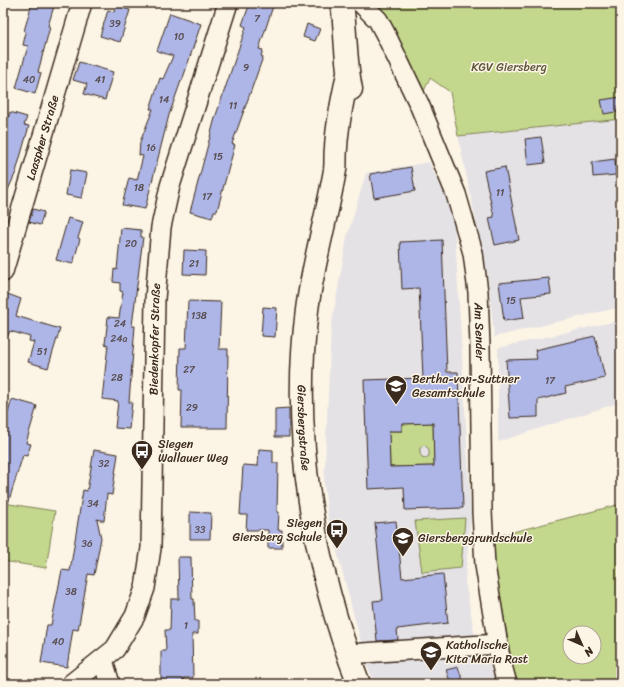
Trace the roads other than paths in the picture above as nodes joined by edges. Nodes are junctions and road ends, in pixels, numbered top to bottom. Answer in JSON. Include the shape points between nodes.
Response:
{"nodes":[{"id":1,"x":82,"y":3,"type":"edge"},
{"id":2,"x":228,"y":3,"type":"edge"},
{"id":3,"x":342,"y":3,"type":"edge"},
{"id":4,"x":360,"y":3,"type":"edge"},
{"id":5,"x":3,"y":272,"type":"edge"},
{"id":6,"x":498,"y":644,"type":"junction"},
{"id":7,"x":348,"y":654,"type":"junction"},
{"id":8,"x":98,"y":664,"type":"junction"},
{"id":9,"x":71,"y":684,"type":"edge"},
{"id":10,"x":110,"y":684,"type":"edge"},
{"id":11,"x":358,"y":684,"type":"edge"},
{"id":12,"x":507,"y":684,"type":"edge"}],
"edges":[{"from":1,"to":5,"type":"street","name":"Laaspher Straße"},
{"from":2,"to":8,"type":"street","name":"Biedenkopfer Straße","via":[[170,186],[161,227],[155,299],[151,548],[145,588],[135,616],[115,649]]},
{"from":3,"to":7,"type":"street","name":"Giersbergstraße","via":[[346,26],[348,74],[355,107],[348,144],[336,168],[310,291],[302,361],[302,414],[308,484],[318,549]]},
{"from":4,"to":6,"type":"street","name":"Am Sender","via":[[378,20],[419,104],[456,194],[473,254],[478,292],[485,566]]},
{"from":6,"to":7,"type":"street"},
{"from":6,"to":12,"type":"street","name":"Am Sender"},
{"from":7,"to":11,"type":"street","name":"Giersbergstraße"},
{"from":8,"to":9,"type":"street","name":"Biedenkopfer Straße"},
{"from":8,"to":10,"type":"street"}]}
